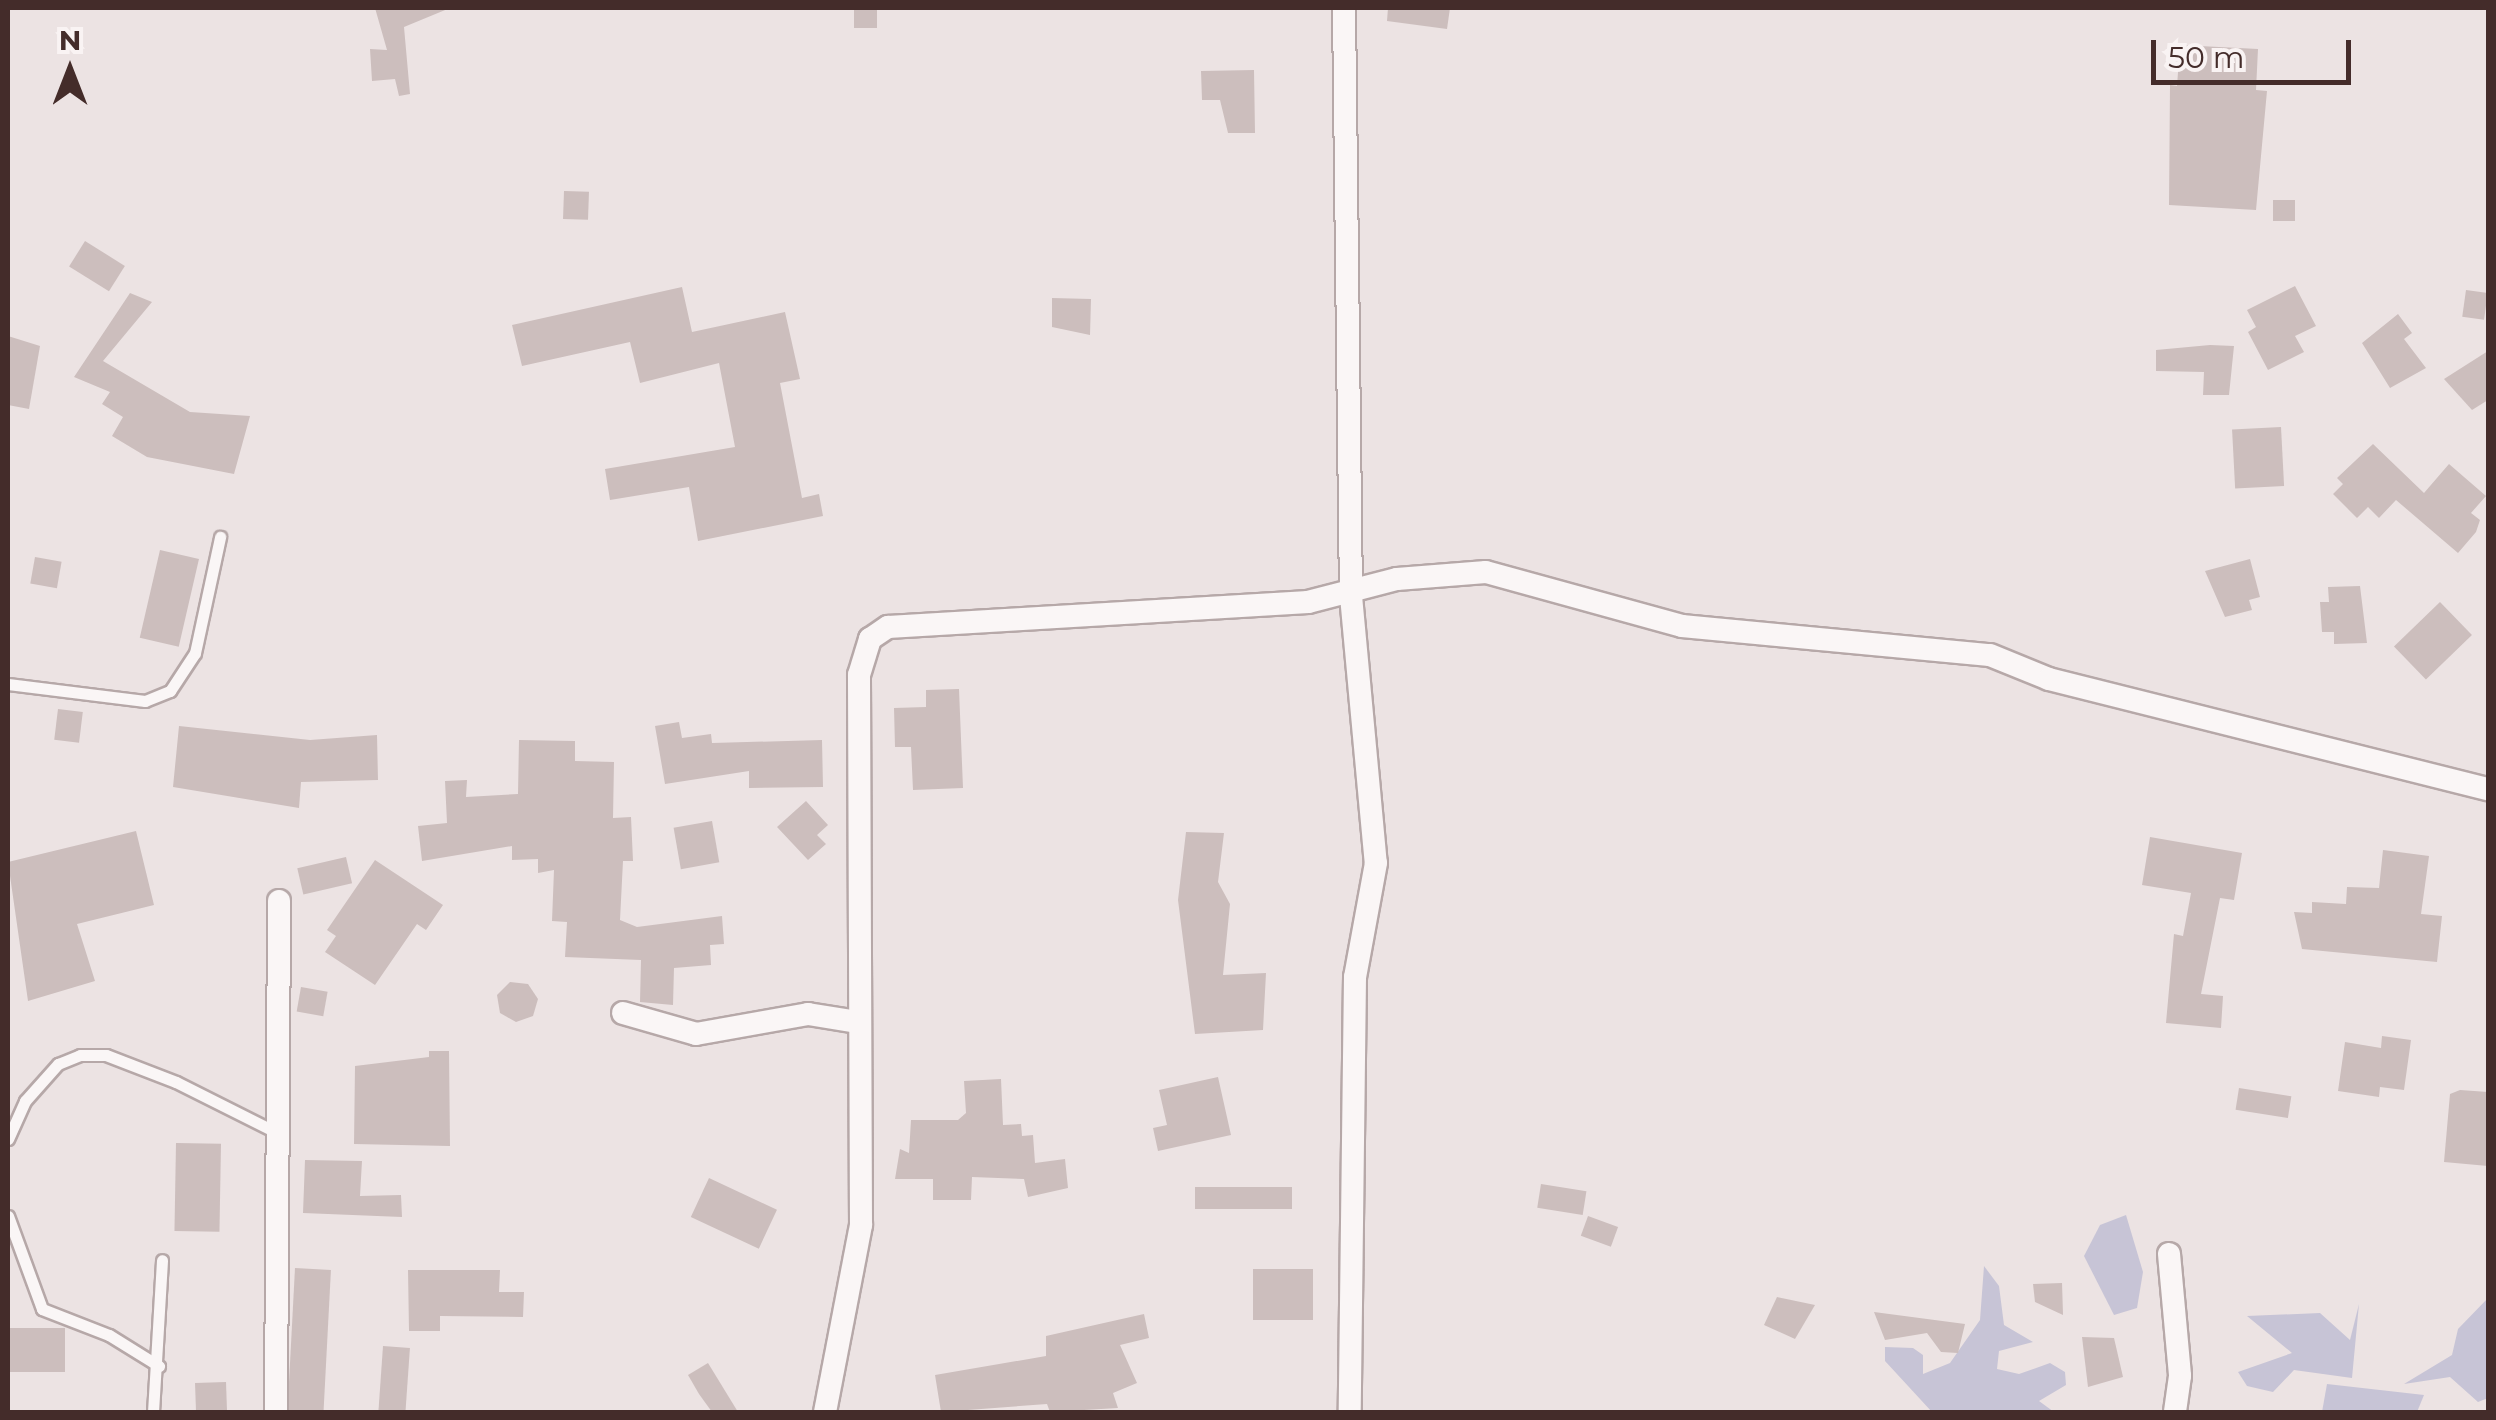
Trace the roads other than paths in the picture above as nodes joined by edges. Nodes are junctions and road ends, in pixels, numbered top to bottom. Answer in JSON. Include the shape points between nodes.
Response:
{"nodes":[{"id":1,"x":1344,"y":8,"type":"edge"},
{"id":2,"x":220,"y":537,"type":"dead end"},
{"id":3,"x":1352,"y":596,"type":"junction"},
{"id":4,"x":8,"y":684,"type":"edge"},
{"id":5,"x":2488,"y":789,"type":"edge"},
{"id":6,"x":279,"y":901,"type":"dead end"},
{"id":7,"x":624,"y":1014,"type":"dead end"},
{"id":8,"x":858,"y":1022,"type":"junction"},
{"id":9,"x":278,"y":1133,"type":"junction"},
{"id":10,"x":8,"y":1140,"type":"edge"},
{"id":11,"x":8,"y":1216,"type":"edge"},
{"id":12,"x":2169,"y":1254,"type":"dead end"},
{"id":13,"x":162,"y":1260,"type":"dead end"},
{"id":14,"x":159,"y":1366,"type":"junction"},
{"id":15,"x":153,"y":1412,"type":"edge"},
{"id":16,"x":276,"y":1412,"type":"edge"},
{"id":17,"x":825,"y":1412,"type":"edge"},
{"id":18,"x":1350,"y":1412,"type":"edge"},
{"id":19,"x":2174,"y":1412,"type":"edge"}],
"edges":[{"from":1,"to":3,"type":"street"},
{"from":2,"to":4,"type":"lane","via":[[195,652],[170,691],[145,700]]},
{"from":3,"to":5,"type":"street","via":[[1398,579],[1486,572],[1682,626],[1990,655],[2048,679]]},
{"from":3,"to":8,"type":"street","via":[[888,627],[870,639],[858,720],[864,920]]},
{"from":3,"to":18,"type":"street","via":[[1376,863],[1354,978]]},
{"from":6,"to":9,"type":"street"},
{"from":7,"to":8,"type":"street","via":[[696,1034],[808,1014]]},
{"from":8,"to":17,"type":"street","via":[[861,1225]]},
{"from":9,"to":10,"type":"lane","via":[[176,1082],[106,1055],[80,1055],[58,1064],[25,1102]]},
{"from":9,"to":16,"type":"street"},
{"from":11,"to":14,"type":"lane","via":[[42,1309],[109,1335]]},
{"from":12,"to":19,"type":"street","via":[[2180,1376]]},
{"from":13,"to":14,"type":"lane"},
{"from":14,"to":15,"type":"lane"}]}
